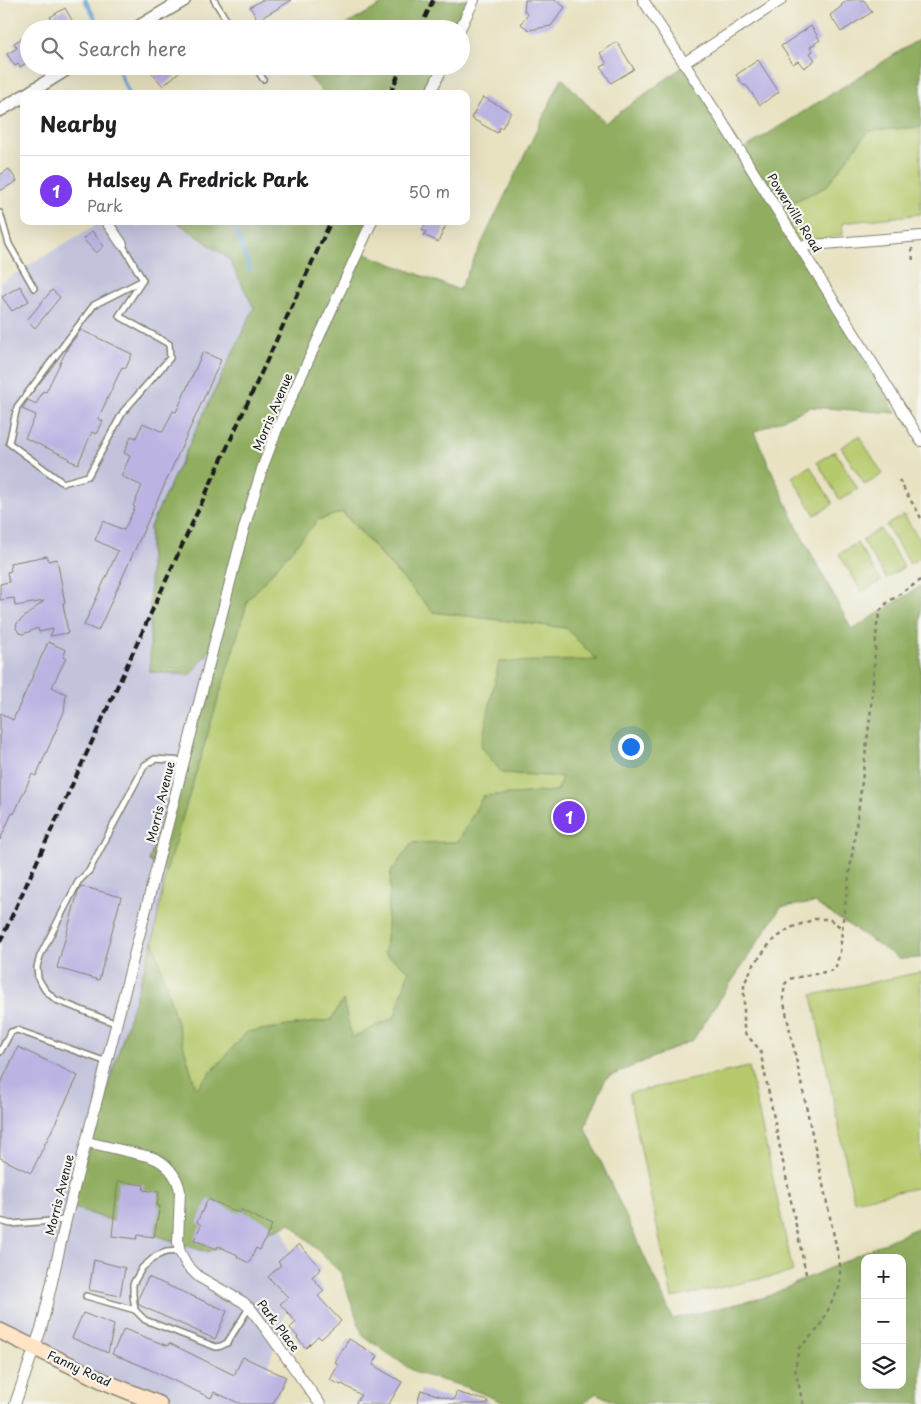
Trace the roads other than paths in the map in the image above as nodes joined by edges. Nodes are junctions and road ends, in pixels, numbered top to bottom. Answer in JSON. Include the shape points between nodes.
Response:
{"nodes":[{"id":1,"x":184,"y":0,"type":"edge"},
{"id":2,"x":214,"y":0,"type":"edge"},
{"id":3,"x":474,"y":0,"type":"edge"},
{"id":4,"x":642,"y":0,"type":"edge"},
{"id":5,"x":781,"y":0,"type":"edge"},
{"id":6,"x":150,"y":20,"type":"edge"},
{"id":7,"x":226,"y":20,"type":"edge"},
{"id":8,"x":464,"y":20,"type":"edge"},
{"id":9,"x":684,"y":63,"type":"junction"},
{"id":10,"x":58,"y":75,"type":"edge"},
{"id":11,"x":260,"y":75,"type":"edge"},
{"id":12,"x":439,"y":75,"type":"edge"},
{"id":13,"x":263,"y":80,"type":"dead end"},
{"id":14,"x":34,"y":90,"type":"edge"},
{"id":15,"x":432,"y":90,"type":"edge"},
{"id":16,"x":20,"y":99,"type":"edge"},
{"id":17,"x":0,"y":110,"type":"edge"},
{"id":18,"x":0,"y":213,"type":"edge"},
{"id":19,"x":109,"y":225,"type":"edge"},
{"id":20,"x":370,"y":225,"type":"edge"},
{"id":21,"x":921,"y":236,"type":"edge"},
{"id":22,"x":122,"y":244,"type":"joint"},
{"id":23,"x":800,"y":246,"type":"junction"},
{"id":24,"x":143,"y":280,"type":"junction"},
{"id":25,"x":34,"y":288,"type":"dead end"},
{"id":26,"x":921,"y":441,"type":"edge"},
{"id":27,"x":184,"y":761,"type":"junction"},
{"id":28,"x":117,"y":1024,"type":"junction"},
{"id":29,"x":0,"y":1052,"type":"edge"},
{"id":30,"x":107,"y":1062,"type":"junction"},
{"id":31,"x":87,"y":1142,"type":"junction"},
{"id":32,"x":66,"y":1220,"type":"junction"},
{"id":33,"x":0,"y":1222,"type":"edge"},
{"id":34,"x":179,"y":1251,"type":"junction"},
{"id":35,"x":86,"y":1296,"type":"dead end"},
{"id":36,"x":250,"y":1308,"type":"junction"},
{"id":37,"x":136,"y":1310,"type":"junction"},
{"id":38,"x":0,"y":1331,"type":"edge"},
{"id":39,"x":34,"y":1348,"type":"junction"},
{"id":40,"x":15,"y":1404,"type":"edge"},
{"id":41,"x":159,"y":1404,"type":"edge"},
{"id":42,"x":320,"y":1404,"type":"edge"}],
"edges":[{"from":1,"to":6,"type":"street"},
{"from":2,"to":7,"type":"lane"},
{"from":3,"to":8,"type":"street"},
{"from":4,"to":9,"type":"street","name":"Powerville Road"},
{"from":5,"to":9,"type":"street"},
{"from":9,"to":23,"type":"street","name":"Powerville Road"},
{"from":10,"to":14,"type":"street"},
{"from":11,"to":13,"type":"lane"},
{"from":12,"to":15,"type":"street"},
{"from":16,"to":17,"type":"street"},
{"from":18,"to":25,"type":"lane","via":[[9,244]]},
{"from":19,"to":22,"type":"street"},
{"from":20,"to":27,"type":"street","name":"Morris Avenue","via":[[263,466]]},
{"from":21,"to":23,"type":"street"},
{"from":22,"to":24,"type":"lane"},
{"from":23,"to":26,"type":"street","name":"Powerville Road"},
{"from":24,"to":24,"type":"lane","via":[[119,316],[169,344],[170,358],[123,412],[88,476],[63,483],[10,443],[17,407],[94,305]]},
{"from":27,"to":28,"type":"street","name":"Morris Avenue"},
{"from":27,"to":28,"type":"lane","via":[[155,759],[145,765],[89,871],[78,882],[37,966],[38,978],[56,1000]]},
{"from":28,"to":30,"type":"street","name":"Morris Avenue"},
{"from":29,"to":30,"type":"lane","via":[[11,1032],[16,1030]]},
{"from":30,"to":31,"type":"street","name":"Morris Avenue"},
{"from":31,"to":32,"type":"street","name":"Morris Avenue"},
{"from":31,"to":34,"type":"street","via":[[151,1157],[165,1165],[176,1179],[180,1191]]},
{"from":32,"to":33,"type":"lane"},
{"from":32,"to":39,"type":"street","name":"Morris Avenue"},
{"from":34,"to":36,"type":"street","name":"Park Place","via":[[193,1272]]},
{"from":34,"to":37,"type":"lane","via":[[156,1256],[142,1268],[133,1284]]},
{"from":35,"to":37,"type":"lane"},
{"from":36,"to":37,"type":"lane","via":[[227,1343],[216,1347],[145,1320]]},
{"from":36,"to":42,"type":"street","name":"Park Place"},
{"from":38,"to":39,"type":"main road","name":"Fanny Road"},
{"from":39,"to":40,"type":"street","name":"Morris Avenue"},
{"from":39,"to":41,"type":"main road","name":"Fanny Road"}]}
